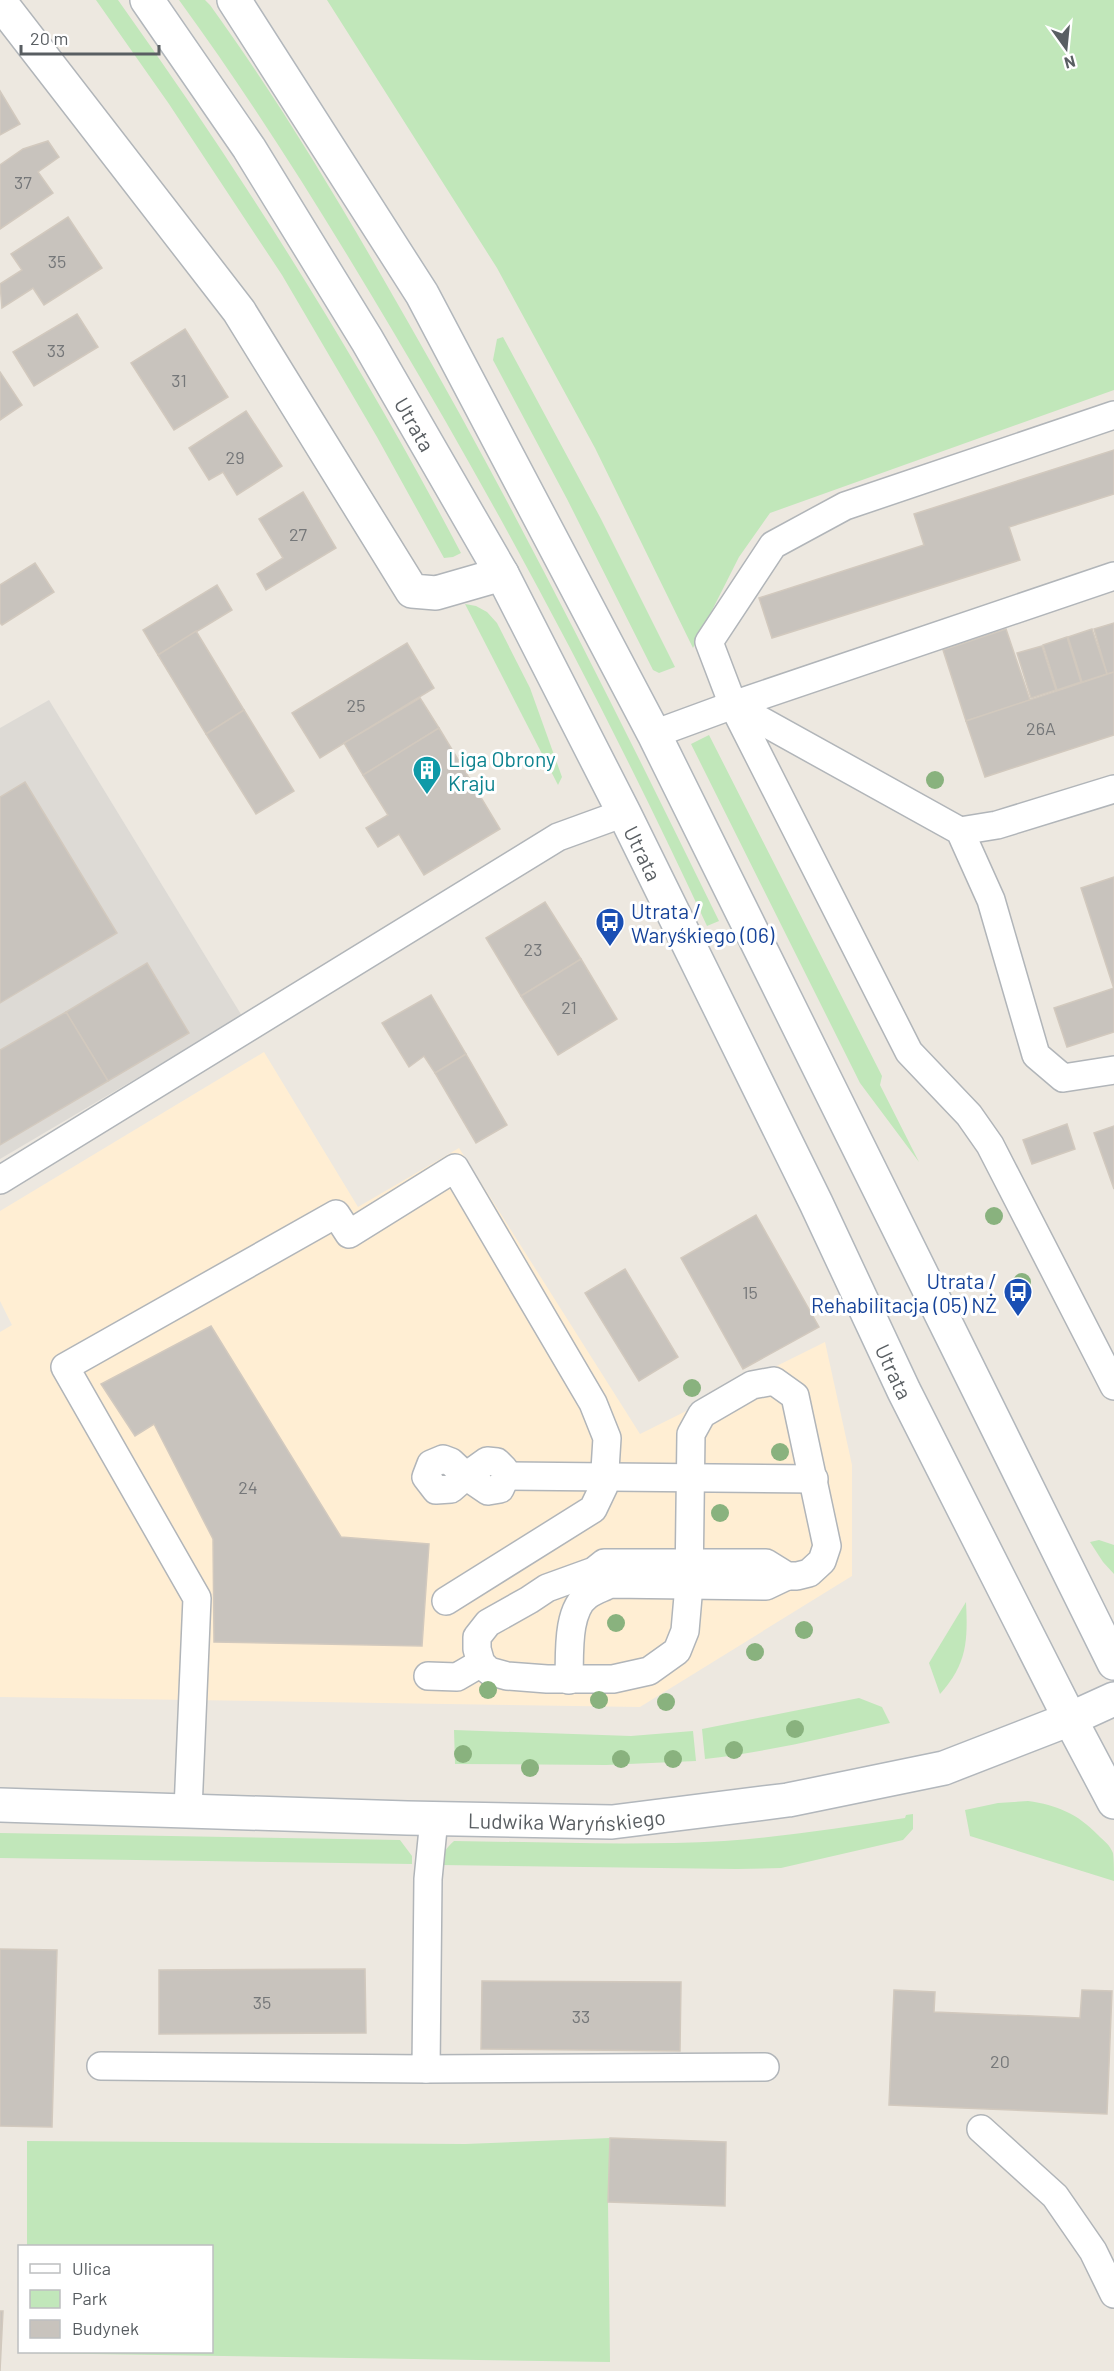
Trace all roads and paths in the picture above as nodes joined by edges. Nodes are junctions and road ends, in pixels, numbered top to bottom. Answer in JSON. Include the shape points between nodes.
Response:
{"nodes":[{"id":1,"x":147,"y":0,"type":"edge"},
{"id":2,"x":234,"y":0,"type":"edge"},
{"id":3,"x":0,"y":2,"type":"edge"},
{"id":4,"x":1114,"y":415,"type":"edge"},
{"id":5,"x":502,"y":574,"type":"junction"},
{"id":6,"x":1110,"y":582,"type":"edge"},
{"id":7,"x":733,"y":705,"type":"junction"},
{"id":8,"x":654,"y":735,"type":"junction"},
{"id":9,"x":1114,"y":789,"type":"edge"},
{"id":10,"x":624,"y":813,"type":"junction"},
{"id":11,"x":960,"y":831,"type":"junction"},
{"id":12,"x":1114,"y":1070,"type":"edge"},
{"id":13,"x":0,"y":1180,"type":"edge"},
{"id":14,"x":1114,"y":1386,"type":"edge"},
{"id":15,"x":466,"y":1476,"type":"dead end"},
{"id":16,"x":690,"y":1477,"type":"junction"},
{"id":17,"x":604,"y":1478,"type":"junction"},
{"id":18,"x":814,"y":1479,"type":"junction"},
{"id":19,"x":689,"y":1574,"type":"junction"},
{"id":20,"x":602,"y":1578,"type":"junction"},
{"id":21,"x":446,"y":1600,"type":"dead end"},
{"id":22,"x":529,"y":1600,"type":"junction"},
{"id":23,"x":571,"y":1629,"type":"junction"},
{"id":24,"x":481,"y":1663,"type":"junction"},
{"id":25,"x":1114,"y":1663,"type":"edge"},
{"id":26,"x":428,"y":1676,"type":"dead end"},
{"id":27,"x":569,"y":1680,"type":"junction"},
{"id":28,"x":1114,"y":1699,"type":"edge"},
{"id":29,"x":1070,"y":1719,"type":"junction"},
{"id":30,"x":1114,"y":1802,"type":"edge"},
{"id":31,"x":0,"y":1805,"type":"edge"},
{"id":32,"x":188,"y":1810,"type":"junction"},
{"id":33,"x":434,"y":1819,"type":"junction"},
{"id":34,"x":101,"y":2066,"type":"dead end"},
{"id":35,"x":765,"y":2067,"type":"dead end"},
{"id":36,"x":426,"y":2069,"type":"junction"},
{"id":37,"x":981,"y":2129,"type":"dead end"},
{"id":38,"x":1114,"y":2294,"type":"edge"}],
"edges":[{"from":1,"to":5,"type":"main road","name":"Utrata","via":[[249,148],[367,340]]},
{"from":2,"to":8,"type":"main road","via":[[422,294]]},
{"from":3,"to":5,"type":"main road","via":[[239,311],[412,591],[436,593]]},
{"from":4,"to":7,"type":"lane","via":[[845,506],[773,545],[709,642]]},
{"from":5,"to":10,"type":"main road","name":"Utrata"},
{"from":6,"to":7,"type":"lane"},
{"from":7,"to":8,"type":"lane"},
{"from":7,"to":11,"type":"lane"},
{"from":7,"to":14,"type":"lane","via":[[909,1052],[969,1115],[990,1144]]},
{"from":8,"to":25,"type":"main road"},
{"from":9,"to":11,"type":"lane","via":[[997,825]]},
{"from":10,"to":13,"type":"lane","via":[[558,837]]},
{"from":10,"to":29,"type":"main road","name":"Utrata","via":[[904,1391]]},
{"from":11,"to":12,"type":"lane","via":[[991,900],[1036,1055],[1063,1078]]},
{"from":15,"to":17,"type":"lane","via":[[487,1461],[497,1462],[506,1476]]},
{"from":16,"to":17,"type":"lane"},
{"from":16,"to":18,"type":"lane"},
{"from":16,"to":18,"type":"lane","via":[[691,1434],[702,1414],[752,1385],[774,1381],[795,1396]]},
{"from":16,"to":19,"type":"lane"},
{"from":17,"to":21,"type":"lane","via":[[593,1509]]},
{"from":17,"to":32,"type":"lane","via":[[607,1438],[593,1403],[455,1168],[349,1234],[336,1214],[65,1367],[197,1598]]},
{"from":18,"to":19,"type":"lane","via":[[827,1546],[822,1561],[809,1573],[787,1576],[766,1586]]},
{"from":19,"to":20,"type":"lane"},
{"from":19,"to":27,"type":"lane","via":[[682,1643],[666,1660],[649,1671],[613,1679]]},
{"from":20,"to":22,"type":"lane","via":[[555,1585]]},
{"from":20,"to":23,"type":"lane","via":[[578,1606]]},
{"from":22,"to":23,"type":"lane","via":[[556,1608]]},
{"from":22,"to":24,"type":"lane","via":[[488,1623],[477,1637]]},
{"from":23,"to":27,"type":"lane"},
{"from":24,"to":26,"type":"lane","via":[[458,1677]]},
{"from":24,"to":27,"type":"lane","via":[[489,1671],[507,1676]]},
{"from":28,"to":29,"type":"main road","name":"Ludwika Waryńskiego"},
{"from":29,"to":30,"type":"main road","name":"Utrata"},
{"from":29,"to":33,"type":"main road","name":"Ludwika Waryńskiego","via":[[944,1768],[788,1800],[612,1822]]},
{"from":31,"to":32,"type":"main road","name":"Ludwika Waryńskiego"},
{"from":32,"to":33,"type":"main road","name":"Ludwika Waryńskiego"},
{"from":33,"to":36,"type":"lane","via":[[428,1879]]},
{"from":34,"to":36,"type":"lane"},
{"from":35,"to":36,"type":"lane"},
{"from":37,"to":38,"type":"lane","via":[[1055,2196],[1093,2251]]}]}
